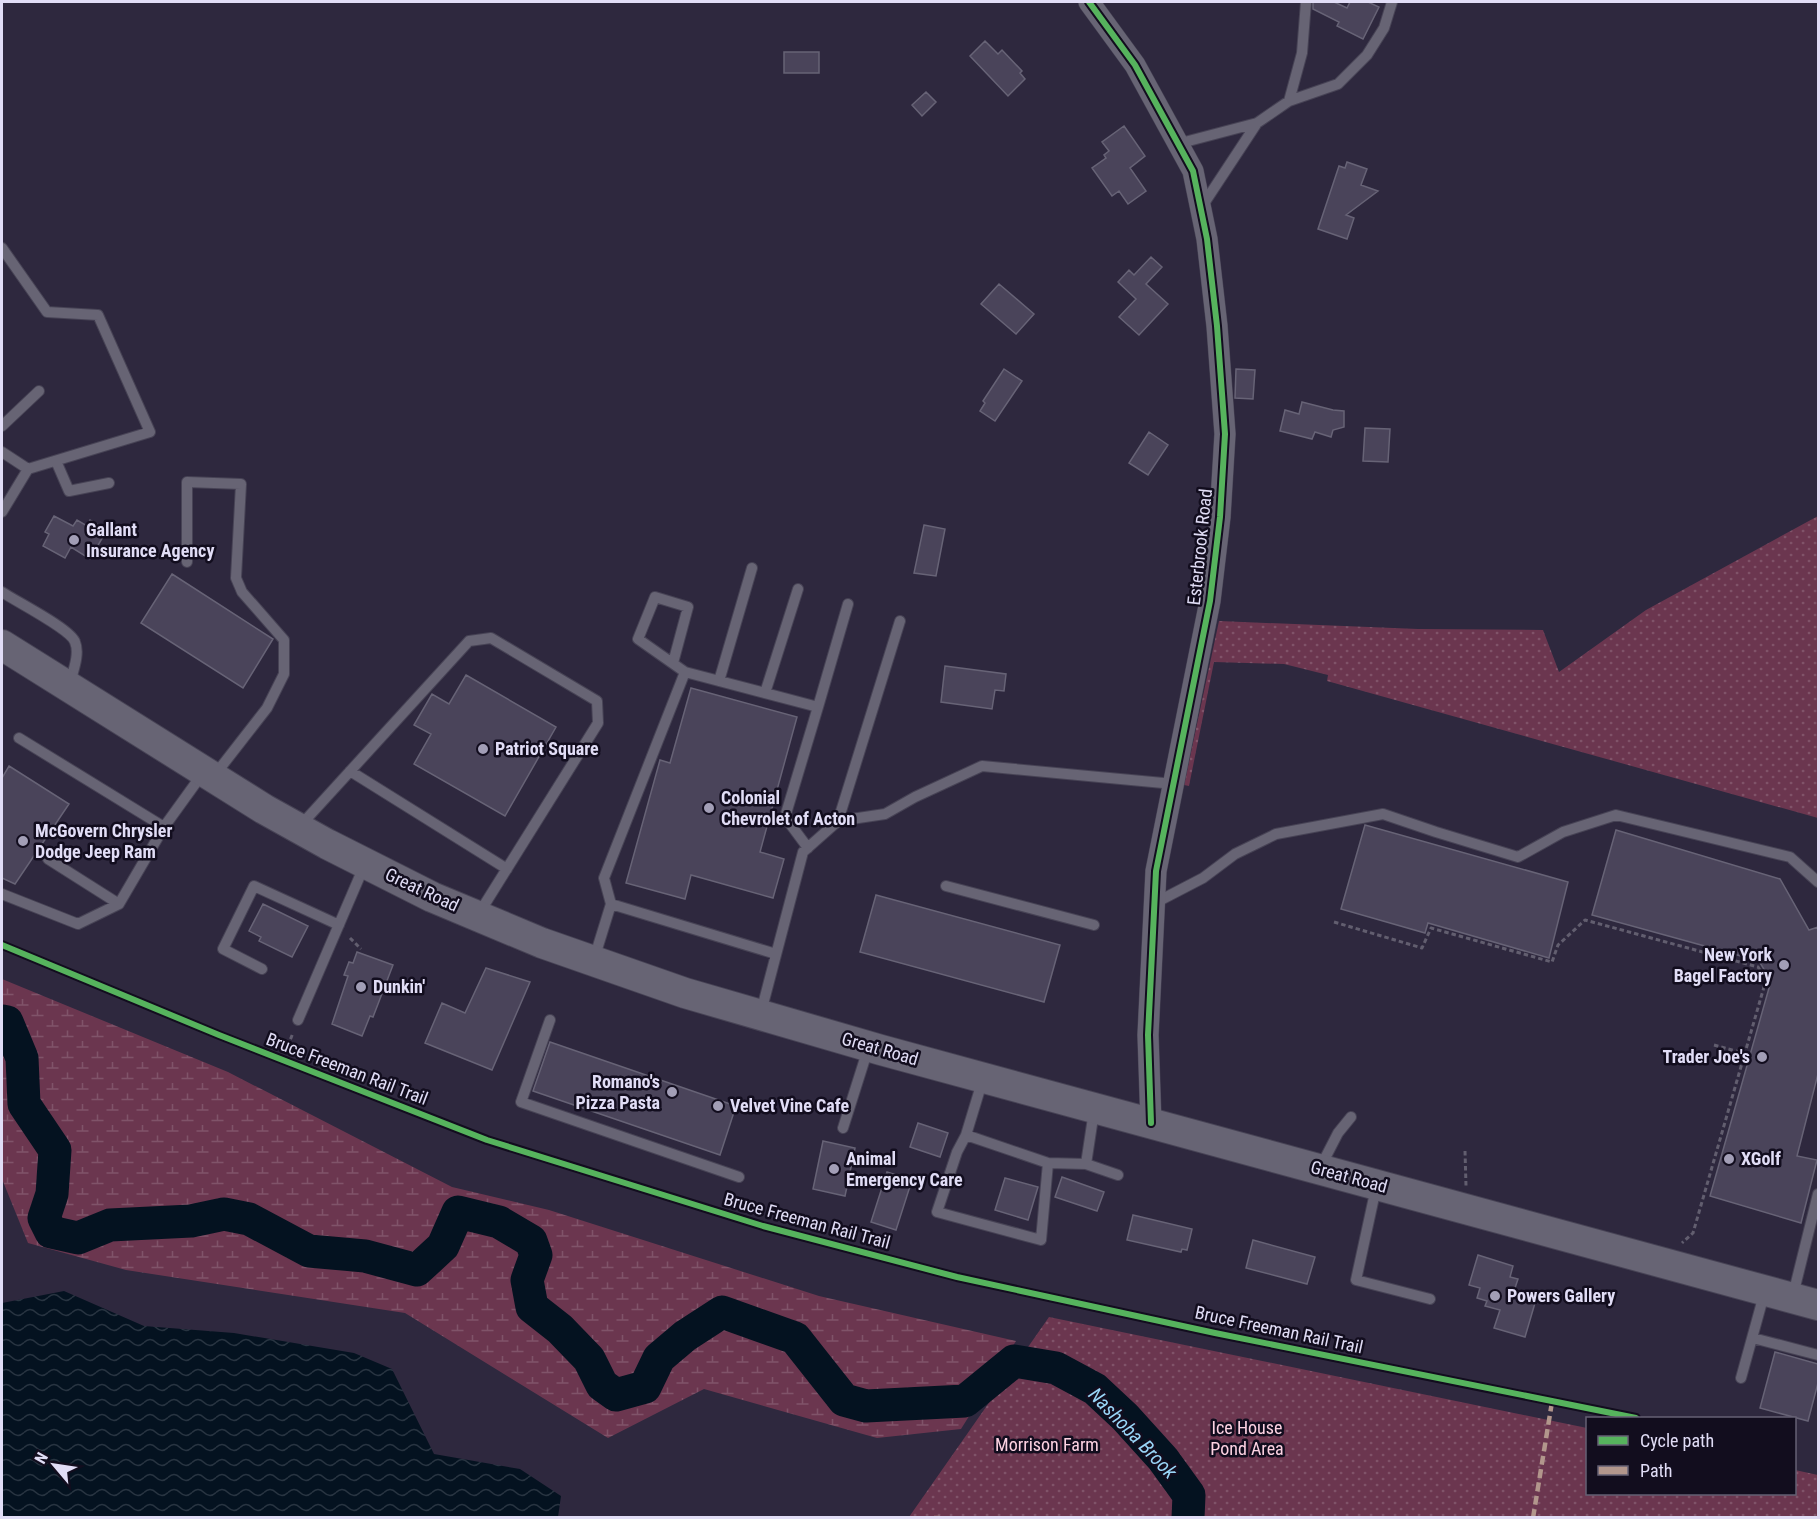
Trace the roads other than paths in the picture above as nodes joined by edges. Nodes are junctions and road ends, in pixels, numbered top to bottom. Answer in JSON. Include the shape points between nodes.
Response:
{"nodes":[{"id":1,"x":1089,"y":2,"type":"edge"},
{"id":2,"x":1306,"y":2,"type":"edge"},
{"id":3,"x":1392,"y":2,"type":"edge"},
{"id":4,"x":1289,"y":101,"type":"junction"},
{"id":5,"x":1257,"y":123,"type":"junction"},
{"id":6,"x":1178,"y":144,"type":"junction"},
{"id":7,"x":1201,"y":209,"type":"junction"},
{"id":8,"x":2,"y":248,"type":"edge"},
{"id":9,"x":39,"y":392,"type":"dead end"},
{"id":10,"x":2,"y":426,"type":"edge"},
{"id":11,"x":2,"y":452,"type":"edge"},
{"id":12,"x":56,"y":461,"type":"junction"},
{"id":13,"x":28,"y":469,"type":"junction"},
{"id":14,"x":109,"y":483,"type":"dead end"},
{"id":15,"x":2,"y":512,"type":"edge"},
{"id":16,"x":187,"y":562,"type":"dead end"},
{"id":17,"x":752,"y":568,"type":"dead end"},
{"id":18,"x":798,"y":590,"type":"dead end"},
{"id":19,"x":2,"y":592,"type":"edge"},
{"id":20,"x":848,"y":604,"type":"dead end"},
{"id":21,"x":900,"y":621,"type":"dead end"},
{"id":22,"x":2,"y":645,"type":"edge"},
{"id":23,"x":673,"y":663,"type":"junction"},
{"id":24,"x":685,"y":672,"type":"junction"},
{"id":25,"x":718,"y":681,"type":"junction"},
{"id":26,"x":69,"y":688,"type":"junction"},
{"id":27,"x":765,"y":693,"type":"junction"},
{"id":28,"x":818,"y":707,"type":"junction"},
{"id":29,"x":19,"y":738,"type":"dead end"},
{"id":30,"x":351,"y":771,"type":"junction"},
{"id":31,"x":208,"y":775,"type":"junction"},
{"id":32,"x":1174,"y":784,"type":"junction"},
{"id":33,"x":838,"y":821,"type":"junction"},
{"id":34,"x":164,"y":827,"type":"junction"},
{"id":35,"x":298,"y":828,"type":"junction"},
{"id":36,"x":808,"y":848,"type":"junction"},
{"id":37,"x":48,"y":859,"type":"dead end"},
{"id":38,"x":365,"y":863,"type":"junction"},
{"id":39,"x":507,"y":869,"type":"junction"},
{"id":40,"x":1818,"y":882,"type":"edge"},
{"id":41,"x":946,"y":886,"type":"dead end"},
{"id":42,"x":2,"y":894,"type":"edge"},
{"id":43,"x":119,"y":904,"type":"junction"},
{"id":44,"x":611,"y":904,"type":"junction"},
{"id":45,"x":1153,"y":904,"type":"junction"},
{"id":46,"x":477,"y":916,"type":"junction"},
{"id":47,"x":339,"y":925,"type":"junction"},
{"id":48,"x":1094,"y":925,"type":"dead end"},
{"id":49,"x":776,"y":954,"type":"junction"},
{"id":50,"x":593,"y":961,"type":"junction"},
{"id":51,"x":262,"y":969,"type":"dead end"},
{"id":52,"x":760,"y":1014,"type":"junction"},
{"id":53,"x":298,"y":1020,"type":"road end"},
{"id":54,"x":550,"y":1020,"type":"dead end"},
{"id":55,"x":869,"y":1046,"type":"junction"},
{"id":56,"x":983,"y":1078,"type":"junction"},
{"id":57,"x":1095,"y":1108,"type":"junction"},
{"id":58,"x":1351,"y":1117,"type":"dead end"},
{"id":59,"x":1151,"y":1123,"type":"junction"},
{"id":60,"x":843,"y":1128,"type":"dead end"},
{"id":61,"x":966,"y":1135,"type":"junction"},
{"id":62,"x":1048,"y":1162,"type":"junction"},
{"id":63,"x":1086,"y":1164,"type":"junction"},
{"id":64,"x":1319,"y":1169,"type":"junction"},
{"id":65,"x":1118,"y":1175,"type":"dead end"},
{"id":66,"x":739,"y":1177,"type":"dead end"},
{"id":67,"x":1376,"y":1184,"type":"junction"},
{"id":68,"x":1818,"y":1194,"type":"edge"},
{"id":69,"x":1792,"y":1298,"type":"edge"},
{"id":70,"x":1430,"y":1299,"type":"dead end"},
{"id":71,"x":1753,"y":1338,"type":"junction"},
{"id":72,"x":1818,"y":1355,"type":"edge"},
{"id":73,"x":1741,"y":1378,"type":"dead end"}],
"edges":[{"from":1,"to":6,"type":"street","name":"Esterbrook Road","via":[[1135,65]]},
{"from":2,"to":4,"type":"lane","via":[[1302,53]]},
{"from":3,"to":4,"type":"lane","via":[[1384,27],[1367,55],[1338,84]]},
{"from":4,"to":5,"type":"lane"},
{"from":5,"to":6,"type":"lane"},
{"from":5,"to":7,"type":"lane"},
{"from":6,"to":7,"type":"street","name":"Esterbrook Road","via":[[1193,171]]},
{"from":7,"to":32,"type":"street","name":"Esterbrook Road","via":[[1217,326],[1225,434],[1210,601]]},
{"from":8,"to":12,"type":"lane","via":[[47,312],[98,315],[150,432]]},
{"from":9,"to":10,"type":"lane"},
{"from":11,"to":13,"type":"lane"},
{"from":12,"to":13,"type":"lane"},
{"from":12,"to":14,"type":"lane","via":[[69,491]]},
{"from":13,"to":15,"type":"lane"},
{"from":16,"to":31,"type":"lane","via":[[187,482],[241,484],[237,578],[242,592],[284,640],[284,674],[267,708]]},
{"from":17,"to":25,"type":"lane"},
{"from":18,"to":27,"type":"lane"},
{"from":19,"to":26,"type":"lane","via":[[75,640],[77,653]]},
{"from":20,"to":28,"type":"lane"},
{"from":21,"to":33,"type":"lane"},
{"from":22,"to":26,"type":"main road","name":"Great Road"},
{"from":23,"to":23,"type":"lane","via":[[638,639],[655,597],[688,608]]},
{"from":23,"to":24,"type":"lane"},
{"from":24,"to":25,"type":"lane"},
{"from":24,"to":44,"type":"lane","via":[[604,878]]},
{"from":25,"to":27,"type":"lane"},
{"from":26,"to":31,"type":"main road","name":"Great Road"},
{"from":27,"to":28,"type":"lane"},
{"from":28,"to":36,"type":"lane","via":[[785,817]]},
{"from":29,"to":34,"type":"lane"},
{"from":30,"to":35,"type":"lane"},
{"from":30,"to":39,"type":"lane"},
{"from":30,"to":39,"type":"lane","via":[[469,641],[491,638],[597,701],[598,723]]},
{"from":31,"to":34,"type":"lane"},
{"from":31,"to":35,"type":"main road","name":"Great Road"},
{"from":32,"to":33,"type":"lane","via":[[982,766],[885,814]]},
{"from":32,"to":45,"type":"street","name":"Esterbrook Road"},
{"from":33,"to":36,"type":"lane"},
{"from":34,"to":43,"type":"lane"},
{"from":35,"to":38,"type":"main road","name":"Great Road"},
{"from":36,"to":49,"type":"lane","via":[[803,852]]},
{"from":37,"to":43,"type":"lane"},
{"from":38,"to":46,"type":"main road","name":"Great Road"},
{"from":38,"to":47,"type":"lane"},
{"from":39,"to":46,"type":"lane"},
{"from":40,"to":45,"type":"lane","via":[[1790,857],[1616,815],[1563,832],[1518,856],[1383,814],[1276,834],[1234,854],[1203,878]]},
{"from":41,"to":48,"type":"lane"},
{"from":42,"to":43,"type":"lane","via":[[78,924]]},
{"from":44,"to":49,"type":"lane"},
{"from":44,"to":50,"type":"lane"},
{"from":45,"to":59,"type":"street","name":"Esterbrook Road","via":[[1148,1035]]},
{"from":46,"to":50,"type":"main road","name":"Great Road"},
{"from":47,"to":51,"type":"lane","via":[[254,886],[223,949]]},
{"from":47,"to":53,"type":"lane"},
{"from":49,"to":52,"type":"lane"},
{"from":50,"to":52,"type":"main road","name":"Great Road"},
{"from":52,"to":55,"type":"main road","name":"Great Road"},
{"from":54,"to":66,"type":"lane","via":[[521,1102]]},
{"from":55,"to":56,"type":"main road","name":"Great Road"},
{"from":55,"to":60,"type":"lane"},
{"from":56,"to":57,"type":"main road","name":"Great Road"},
{"from":56,"to":61,"type":"lane"},
{"from":57,"to":59,"type":"main road","name":"Great Road"},
{"from":57,"to":63,"type":"lane"},
{"from":58,"to":64,"type":"lane"},
{"from":59,"to":64,"type":"main road","name":"Great Road"},
{"from":61,"to":62,"type":"lane"},
{"from":61,"to":62,"type":"lane","via":[[937,1212],[1041,1240]]},
{"from":62,"to":63,"type":"lane"},
{"from":63,"to":65,"type":"lane"},
{"from":64,"to":67,"type":"main road","name":"Great Road"},
{"from":67,"to":69,"type":"main road","name":"Great Road"},
{"from":67,"to":70,"type":"lane","via":[[1356,1280]]},
{"from":68,"to":69,"type":"lane"},
{"from":69,"to":71,"type":"lane"},
{"from":71,"to":72,"type":"lane"},
{"from":71,"to":73,"type":"lane"}]}
